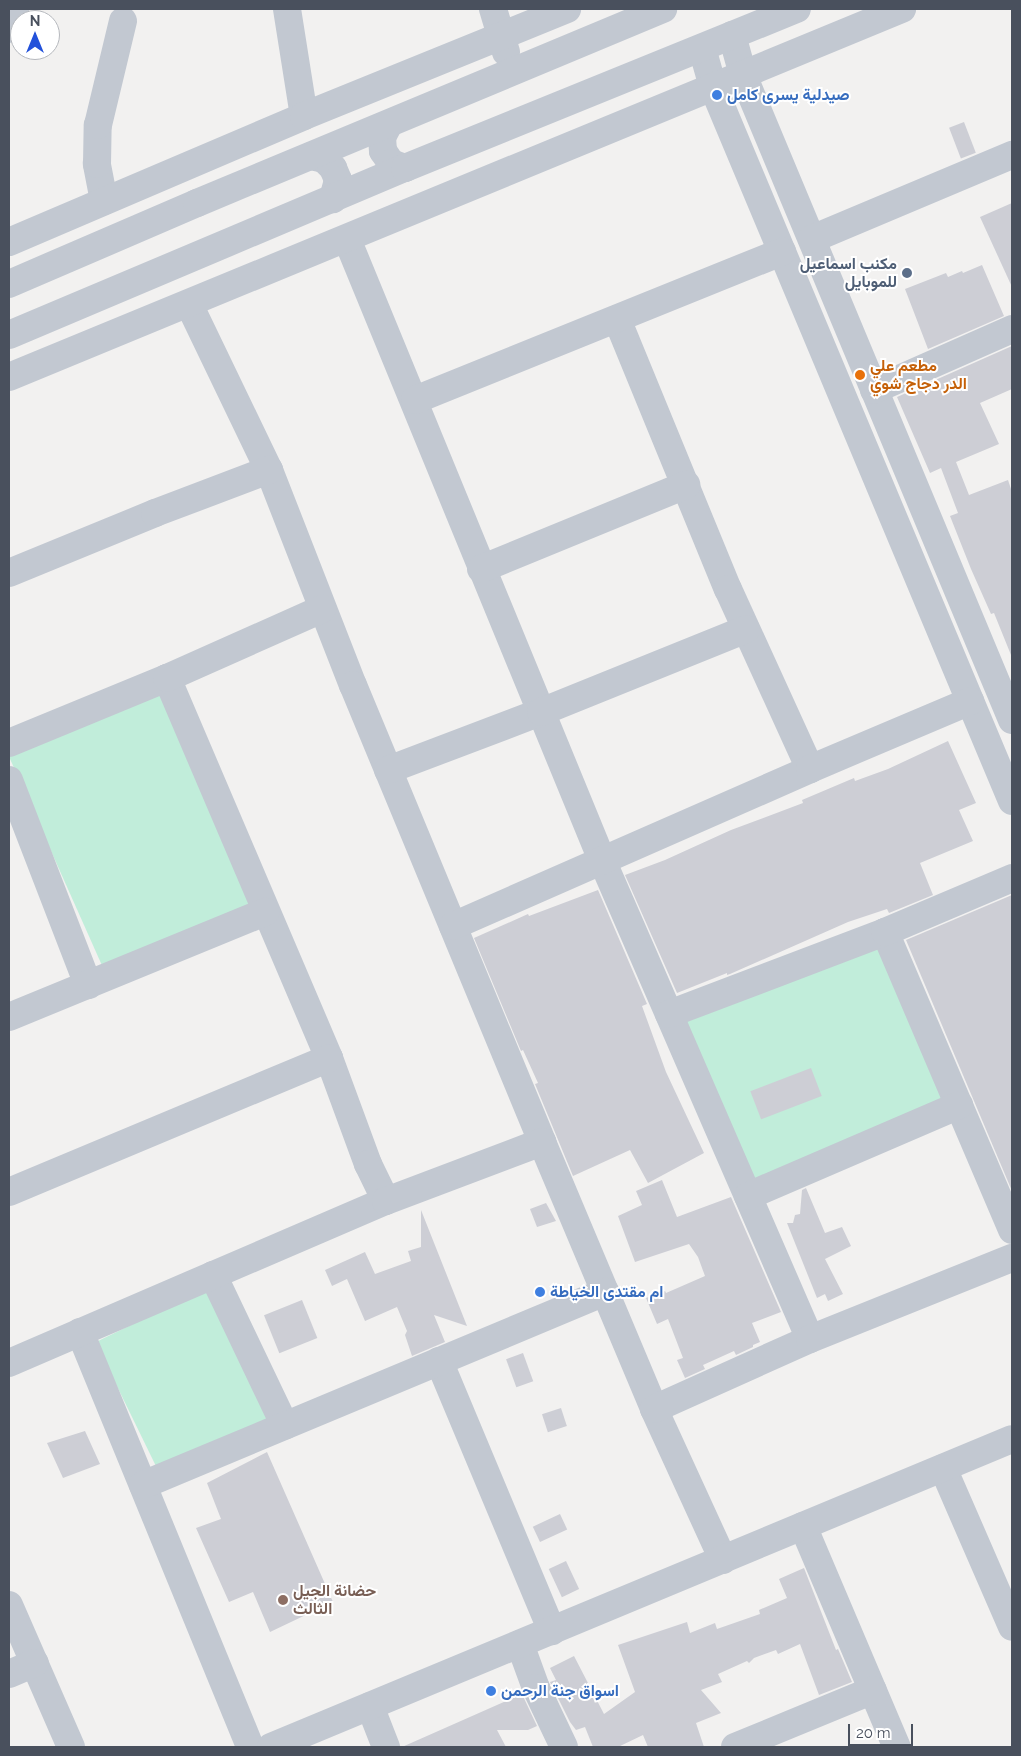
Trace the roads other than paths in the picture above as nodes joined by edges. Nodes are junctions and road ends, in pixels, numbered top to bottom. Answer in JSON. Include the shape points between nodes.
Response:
{"nodes":[{"id":1,"x":15,"y":9,"type":"edge"},
{"id":2,"x":287,"y":9,"type":"edge"},
{"id":3,"x":493,"y":9,"type":"edge"},
{"id":4,"x":567,"y":9,"type":"edge"},
{"id":5,"x":663,"y":9,"type":"edge"},
{"id":6,"x":797,"y":9,"type":"edge"},
{"id":7,"x":886,"y":12,"type":"edge"},
{"id":8,"x":123,"y":22,"type":"dead end"},
{"id":9,"x":9,"y":28,"type":"edge"},
{"id":10,"x":732,"y":35,"type":"junction"},
{"id":11,"x":500,"y":36,"type":"junction"},
{"id":12,"x":702,"y":48,"type":"junction"},
{"id":13,"x":514,"y":72,"type":"junction"},
{"id":14,"x":743,"y":75,"type":"junction"},
{"id":15,"x":713,"y":87,"type":"junction"},
{"id":16,"x":304,"y":116,"type":"junction"},
{"id":17,"x":534,"y":116,"type":"junction"},
{"id":18,"x":389,"y":124,"type":"junction"},
{"id":19,"x":1012,"y":154,"type":"edge"},
{"id":20,"x":311,"y":156,"type":"junction"},
{"id":21,"x":548,"y":156,"type":"junction"},
{"id":22,"x":405,"y":168,"type":"junction"},
{"id":23,"x":332,"y":199,"type":"junction"},
{"id":24,"x":104,"y":201,"type":"junction"},
{"id":25,"x":39,"y":229,"type":"junction"},
{"id":26,"x":347,"y":239,"type":"junction"},
{"id":27,"x":812,"y":239,"type":"junction"},
{"id":28,"x":9,"y":242,"type":"edge"},
{"id":29,"x":782,"y":252,"type":"junction"},
{"id":30,"x":55,"y":264,"type":"junction"},
{"id":31,"x":9,"y":284,"type":"edge"},
{"id":32,"x":189,"y":304,"type":"junction"},
{"id":33,"x":617,"y":319,"type":"junction"},
{"id":34,"x":1012,"y":329,"type":"edge"},
{"id":35,"x":9,"y":335,"type":"edge"},
{"id":36,"x":9,"y":377,"type":"edge"},
{"id":37,"x":874,"y":390,"type":"junction"},
{"id":38,"x":415,"y":400,"type":"junction"},
{"id":39,"x":269,"y":470,"type":"junction"},
{"id":40,"x":686,"y":485,"type":"junction"},
{"id":41,"x":481,"y":569,"type":"junction"},
{"id":42,"x":9,"y":573,"type":"edge"},
{"id":43,"x":322,"y":609,"type":"junction"},
{"id":44,"x":746,"y":629,"type":"junction"},
{"id":45,"x":167,"y":678,"type":"junction"},
{"id":46,"x":1006,"y":685,"type":"edge"},
{"id":47,"x":970,"y":701,"type":"junction"},
{"id":48,"x":541,"y":712,"type":"junction"},
{"id":49,"x":1012,"y":720,"type":"edge"},
{"id":50,"x":9,"y":743,"type":"edge"},
{"id":51,"x":810,"y":768,"type":"junction"},
{"id":52,"x":388,"y":770,"type":"junction"},
{"id":53,"x":9,"y":780,"type":"edge"},
{"id":54,"x":1012,"y":801,"type":"edge"},
{"id":55,"x":602,"y":860,"type":"junction"},
{"id":56,"x":1012,"y":878,"type":"edge"},
{"id":57,"x":265,"y":912,"type":"junction"},
{"id":58,"x":453,"y":926,"type":"junction"},
{"id":59,"x":885,"y":932,"type":"junction"},
{"id":60,"x":88,"y":985,"type":"junction"},
{"id":61,"x":669,"y":1014,"type":"junction"},
{"id":62,"x":9,"y":1017,"type":"edge"},
{"id":63,"x":329,"y":1058,"type":"junction"},
{"id":64,"x":959,"y":1106,"type":"junction"},
{"id":65,"x":542,"y":1142,"type":"junction"},
{"id":66,"x":9,"y":1192,"type":"edge"},
{"id":67,"x":748,"y":1196,"type":"junction"},
{"id":68,"x":386,"y":1201,"type":"junction"},
{"id":69,"x":1012,"y":1230,"type":"edge"},
{"id":70,"x":1012,"y":1258,"type":"edge"},
{"id":71,"x":214,"y":1275,"type":"junction"},
{"id":72,"x":605,"y":1292,"type":"junction"},
{"id":73,"x":80,"y":1332,"type":"junction"},
{"id":74,"x":810,"y":1339,"type":"junction"},
{"id":75,"x":439,"y":1361,"type":"junction"},
{"id":76,"x":9,"y":1363,"type":"edge"},
{"id":77,"x":654,"y":1409,"type":"junction"},
{"id":78,"x":285,"y":1426,"type":"junction"},
{"id":79,"x":1012,"y":1439,"type":"edge"},
{"id":80,"x":943,"y":1468,"type":"junction"},
{"id":81,"x":143,"y":1485,"type":"junction"},
{"id":82,"x":803,"y":1526,"type":"junction"},
{"id":83,"x":723,"y":1560,"type":"junction"},
{"id":84,"x":9,"y":1605,"type":"edge"},
{"id":85,"x":1012,"y":1627,"type":"edge"},
{"id":86,"x":552,"y":1631,"type":"junction"},
{"id":87,"x":520,"y":1644,"type":"junction"},
{"id":88,"x":35,"y":1663,"type":"junction"},
{"id":89,"x":9,"y":1674,"type":"edge"},
{"id":90,"x":873,"y":1690,"type":"junction"},
{"id":91,"x":370,"y":1706,"type":"junction"},
{"id":92,"x":71,"y":1747,"type":"edge"},
{"id":93,"x":250,"y":1747,"type":"edge"},
{"id":94,"x":271,"y":1747,"type":"edge"},
{"id":95,"x":386,"y":1747,"type":"edge"},
{"id":96,"x":564,"y":1747,"type":"edge"},
{"id":97,"x":737,"y":1747,"type":"edge"},
{"id":98,"x":896,"y":1747,"type":"edge"}],
"edges":[{"from":1,"to":9,"type":"street"},
{"from":2,"to":16,"type":"street"},
{"from":3,"to":11,"type":"street"},
{"from":4,"to":11,"type":"street"},
{"from":5,"to":13,"type":"street"},
{"from":6,"to":10,"type":"street"},
{"from":7,"to":14,"type":"street"},
{"from":8,"to":24,"type":"street","via":[[98,125],[97,164]]},
{"from":10,"to":12,"type":"street"},
{"from":10,"to":14,"type":"street"},
{"from":11,"to":13,"type":"street"},
{"from":11,"to":16,"type":"street"},
{"from":12,"to":15,"type":"street"},
{"from":12,"to":17,"type":"street"},
{"from":13,"to":18,"type":"street"},
{"from":14,"to":15,"type":"street"},
{"from":14,"to":27,"type":"street"},
{"from":15,"to":21,"type":"street"},
{"from":15,"to":29,"type":"street"},
{"from":16,"to":24,"type":"street"},
{"from":17,"to":21,"type":"street"},
{"from":17,"to":22,"type":"street"},
{"from":18,"to":20,"type":"street"},
{"from":18,"to":22,"type":"street","via":[[382,136],[383,151],[391,163]]},
{"from":19,"to":27,"type":"street"},
{"from":20,"to":23,"type":"street","via":[[324,159],[333,168],[338,180]]},
{"from":20,"to":30,"type":"street"},
{"from":21,"to":26,"type":"street"},
{"from":22,"to":23,"type":"street"},
{"from":23,"to":35,"type":"street"},
{"from":24,"to":25,"type":"street"},
{"from":25,"to":28,"type":"street"},
{"from":25,"to":30,"type":"street"},
{"from":26,"to":32,"type":"street"},
{"from":26,"to":38,"type":"street"},
{"from":27,"to":37,"type":"street"},
{"from":29,"to":33,"type":"street"},
{"from":29,"to":47,"type":"street"},
{"from":30,"to":31,"type":"street"},
{"from":32,"to":36,"type":"street"},
{"from":32,"to":39,"type":"street"},
{"from":33,"to":38,"type":"street"},
{"from":33,"to":40,"type":"street"},
{"from":34,"to":37,"type":"street"},
{"from":37,"to":46,"type":"street"},
{"from":38,"to":41,"type":"street"},
{"from":39,"to":42,"type":"street"},
{"from":39,"to":43,"type":"street"},
{"from":40,"to":41,"type":"street"},
{"from":40,"to":44,"type":"street"},
{"from":41,"to":48,"type":"street"},
{"from":43,"to":45,"type":"street"},
{"from":43,"to":52,"type":"street"},
{"from":44,"to":48,"type":"street"},
{"from":44,"to":51,"type":"street"},
{"from":45,"to":50,"type":"street"},
{"from":45,"to":57,"type":"street"},
{"from":46,"to":49,"type":"street"},
{"from":47,"to":51,"type":"street"},
{"from":47,"to":54,"type":"street"},
{"from":48,"to":52,"type":"street"},
{"from":48,"to":55,"type":"street"},
{"from":51,"to":55,"type":"street"},
{"from":52,"to":58,"type":"street"},
{"from":53,"to":60,"type":"street"},
{"from":55,"to":58,"type":"street"},
{"from":55,"to":61,"type":"street"},
{"from":56,"to":59,"type":"street"},
{"from":57,"to":60,"type":"street"},
{"from":57,"to":63,"type":"street"},
{"from":58,"to":65,"type":"street"},
{"from":59,"to":61,"type":"street"},
{"from":59,"to":64,"type":"street"},
{"from":60,"to":62,"type":"street"},
{"from":61,"to":67,"type":"street"},
{"from":63,"to":66,"type":"street"},
{"from":63,"to":68,"type":"street","via":[[368,1164]]},
{"from":64,"to":67,"type":"street"},
{"from":64,"to":69,"type":"street"},
{"from":65,"to":68,"type":"street"},
{"from":65,"to":72,"type":"street"},
{"from":67,"to":74,"type":"street"},
{"from":68,"to":71,"type":"street"},
{"from":70,"to":74,"type":"street"},
{"from":71,"to":73,"type":"street"},
{"from":71,"to":78,"type":"street"},
{"from":72,"to":75,"type":"street"},
{"from":72,"to":77,"type":"street"},
{"from":73,"to":76,"type":"street"},
{"from":73,"to":81,"type":"street"},
{"from":74,"to":77,"type":"street"},
{"from":75,"to":78,"type":"street"},
{"from":75,"to":86,"type":"street"},
{"from":77,"to":83,"type":"street"},
{"from":78,"to":81,"type":"street"},
{"from":79,"to":80,"type":"street"},
{"from":80,"to":82,"type":"street"},
{"from":80,"to":85,"type":"street"},
{"from":81,"to":93,"type":"street"},
{"from":82,"to":83,"type":"street"},
{"from":82,"to":90,"type":"street"},
{"from":83,"to":86,"type":"street"},
{"from":84,"to":88,"type":"street"},
{"from":86,"to":87,"type":"street"},
{"from":87,"to":91,"type":"street"},
{"from":87,"to":96,"type":"street","via":[[536,1688]]},
{"from":88,"to":89,"type":"street"},
{"from":88,"to":92,"type":"street"},
{"from":90,"to":97,"type":"street"},
{"from":90,"to":98,"type":"street"},
{"from":91,"to":94,"type":"street"},
{"from":91,"to":95,"type":"street"}]}
